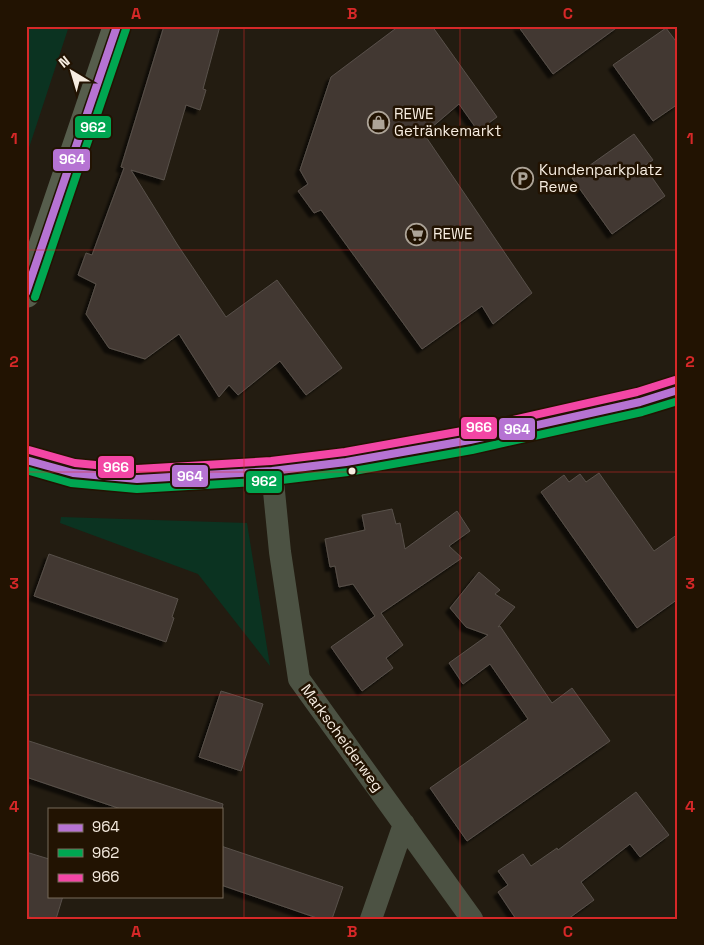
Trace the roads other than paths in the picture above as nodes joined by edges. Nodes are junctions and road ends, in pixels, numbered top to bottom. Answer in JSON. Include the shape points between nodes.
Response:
{"nodes":[{"id":1,"x":117,"y":26,"type":"edge"},
{"id":2,"x":26,"y":294,"type":"edge"},
{"id":3,"x":678,"y":390,"type":"edge"},
{"id":4,"x":26,"y":460,"type":"edge"},
{"id":5,"x":272,"y":471,"type":"junction"},
{"id":6,"x":404,"y":824,"type":"junction"},
{"id":7,"x":371,"y":919,"type":"edge"},
{"id":8,"x":472,"y":919,"type":"edge"}],
"edges":[{"from":1,"to":2,"type":"street"},
{"from":3,"to":5,"type":"street","via":[[640,402],[470,440],[346,462]]},
{"from":4,"to":5,"type":"street","via":[[73,473],[137,479]]},
{"from":5,"to":6,"type":"street","name":"Markscheiderweg","via":[[299,680]]},
{"from":6,"to":7,"type":"street"},
{"from":6,"to":8,"type":"street","name":"Markscheiderweg"}]}
